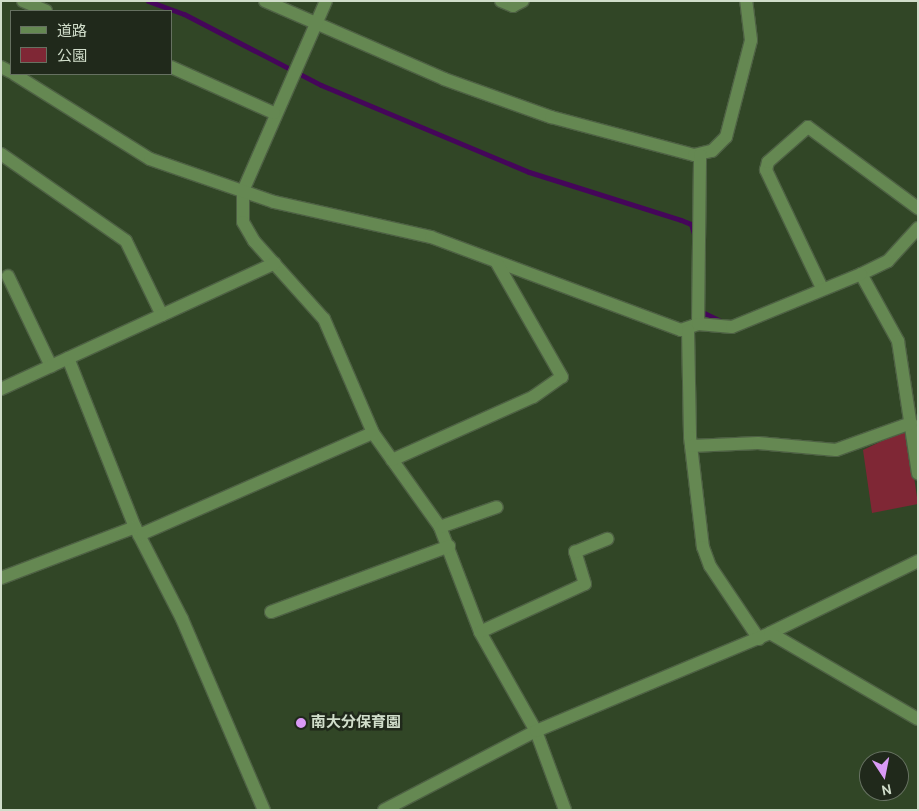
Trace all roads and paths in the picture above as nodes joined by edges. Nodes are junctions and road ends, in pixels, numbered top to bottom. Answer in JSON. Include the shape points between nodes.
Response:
{"nodes":[{"id":1,"x":23,"y":1,"type":"edge"},
{"id":2,"x":265,"y":1,"type":"edge"},
{"id":3,"x":326,"y":1,"type":"edge"},
{"id":4,"x":501,"y":1,"type":"edge"},
{"id":5,"x":523,"y":1,"type":"edge"},
{"id":6,"x":746,"y":1,"type":"edge"},
{"id":7,"x":44,"y":10,"type":"edge"},
{"id":8,"x":314,"y":23,"type":"junction"},
{"id":9,"x":172,"y":67,"type":"edge"},
{"id":10,"x":16,"y":75,"type":"edge"},
{"id":11,"x":274,"y":113,"type":"junction"},
{"id":12,"x":1,"y":154,"type":"edge"},
{"id":13,"x":700,"y":155,"type":"junction"},
{"id":14,"x":242,"y":190,"type":"junction"},
{"id":15,"x":918,"y":208,"type":"edge"},
{"id":16,"x":918,"y":228,"type":"edge"},
{"id":17,"x":275,"y":263,"type":"junction"},
{"id":18,"x":497,"y":263,"type":"junction"},
{"id":19,"x":861,"y":274,"type":"junction"},
{"id":20,"x":8,"y":276,"type":"dead end"},
{"id":21,"x":822,"y":288,"type":"junction"},
{"id":22,"x":162,"y":315,"type":"junction"},
{"id":23,"x":693,"y":327,"type":"junction"},
{"id":24,"x":68,"y":358,"type":"junction"},
{"id":25,"x":51,"y":366,"type":"junction"},
{"id":26,"x":1,"y":389,"type":"edge"},
{"id":27,"x":911,"y":423,"type":"junction"},
{"id":28,"x":373,"y":433,"type":"junction"},
{"id":29,"x":691,"y":446,"type":"junction"},
{"id":30,"x":392,"y":460,"type":"junction"},
{"id":31,"x":918,"y":473,"type":"edge"},
{"id":32,"x":497,"y":507,"type":"dead end"},
{"id":33,"x":440,"y":527,"type":"junction"},
{"id":34,"x":137,"y":531,"type":"junction"},
{"id":35,"x":608,"y":539,"type":"dead end"},
{"id":36,"x":449,"y":546,"type":"junction"},
{"id":37,"x":918,"y":561,"type":"edge"},
{"id":38,"x":1,"y":578,"type":"edge"},
{"id":39,"x":271,"y":612,"type":"dead end"},
{"id":40,"x":480,"y":632,"type":"junction"},
{"id":41,"x":765,"y":636,"type":"junction"},
{"id":42,"x":918,"y":719,"type":"edge"},
{"id":43,"x":536,"y":731,"type":"junction"},
{"id":44,"x":264,"y":810,"type":"edge"},
{"id":45,"x":384,"y":810,"type":"edge"},
{"id":46,"x":565,"y":810,"type":"edge"}],
"edges":[{"from":1,"to":7,"type":"street"},
{"from":2,"to":8,"type":"street"},
{"from":3,"to":8,"type":"street"},
{"from":4,"to":5,"type":"street","via":[[513,6]]},
{"from":6,"to":13,"type":"street","via":[[751,40],[728,132],[720,146]]},
{"from":8,"to":11,"type":"street"},
{"from":8,"to":13,"type":"street","via":[[431,74],[551,117]]},
{"from":9,"to":11,"type":"street"},
{"from":10,"to":14,"type":"street","via":[[82,112],[141,155]]},
{"from":11,"to":14,"type":"street"},
{"from":12,"to":22,"type":"street","via":[[126,241]]},
{"from":13,"to":23,"type":"street"},
{"from":14,"to":17,"type":"street","via":[[243,222]]},
{"from":14,"to":18,"type":"street","via":[[290,207],[431,237]]},
{"from":15,"to":21,"type":"street","via":[[808,127],[768,162],[766,170]]},
{"from":16,"to":19,"type":"street","via":[[888,261]]},
{"from":17,"to":22,"type":"street"},
{"from":17,"to":28,"type":"street","via":[[335,339]]},
{"from":18,"to":23,"type":"street"},
{"from":18,"to":30,"type":"street","via":[[562,377],[533,396]]},
{"from":19,"to":21,"type":"street"},
{"from":19,"to":27,"type":"street","via":[[898,341]]},
{"from":20,"to":25,"type":"street"},
{"from":21,"to":23,"type":"street","via":[[732,327]]},
{"from":22,"to":24,"type":"street"},
{"from":23,"to":29,"type":"street"},
{"from":24,"to":25,"type":"street"},
{"from":24,"to":34,"type":"street"},
{"from":25,"to":26,"type":"street"},
{"from":27,"to":29,"type":"street","via":[[836,450],[758,443]]},
{"from":27,"to":31,"type":"street"},
{"from":28,"to":30,"type":"street"},
{"from":28,"to":34,"type":"street"},
{"from":29,"to":41,"type":"street","via":[[703,547],[710,566]]},
{"from":30,"to":33,"type":"street"},
{"from":32,"to":33,"type":"street"},
{"from":33,"to":36,"type":"street"},
{"from":34,"to":38,"type":"street"},
{"from":34,"to":44,"type":"street","via":[[182,619]]},
{"from":35,"to":40,"type":"street","via":[[575,552],[585,584]]},
{"from":36,"to":39,"type":"street"},
{"from":36,"to":40,"type":"street"},
{"from":37,"to":41,"type":"street"},
{"from":40,"to":43,"type":"street"},
{"from":41,"to":42,"type":"street"},
{"from":41,"to":43,"type":"street"},
{"from":43,"to":45,"type":"street"},
{"from":43,"to":46,"type":"street"}]}
